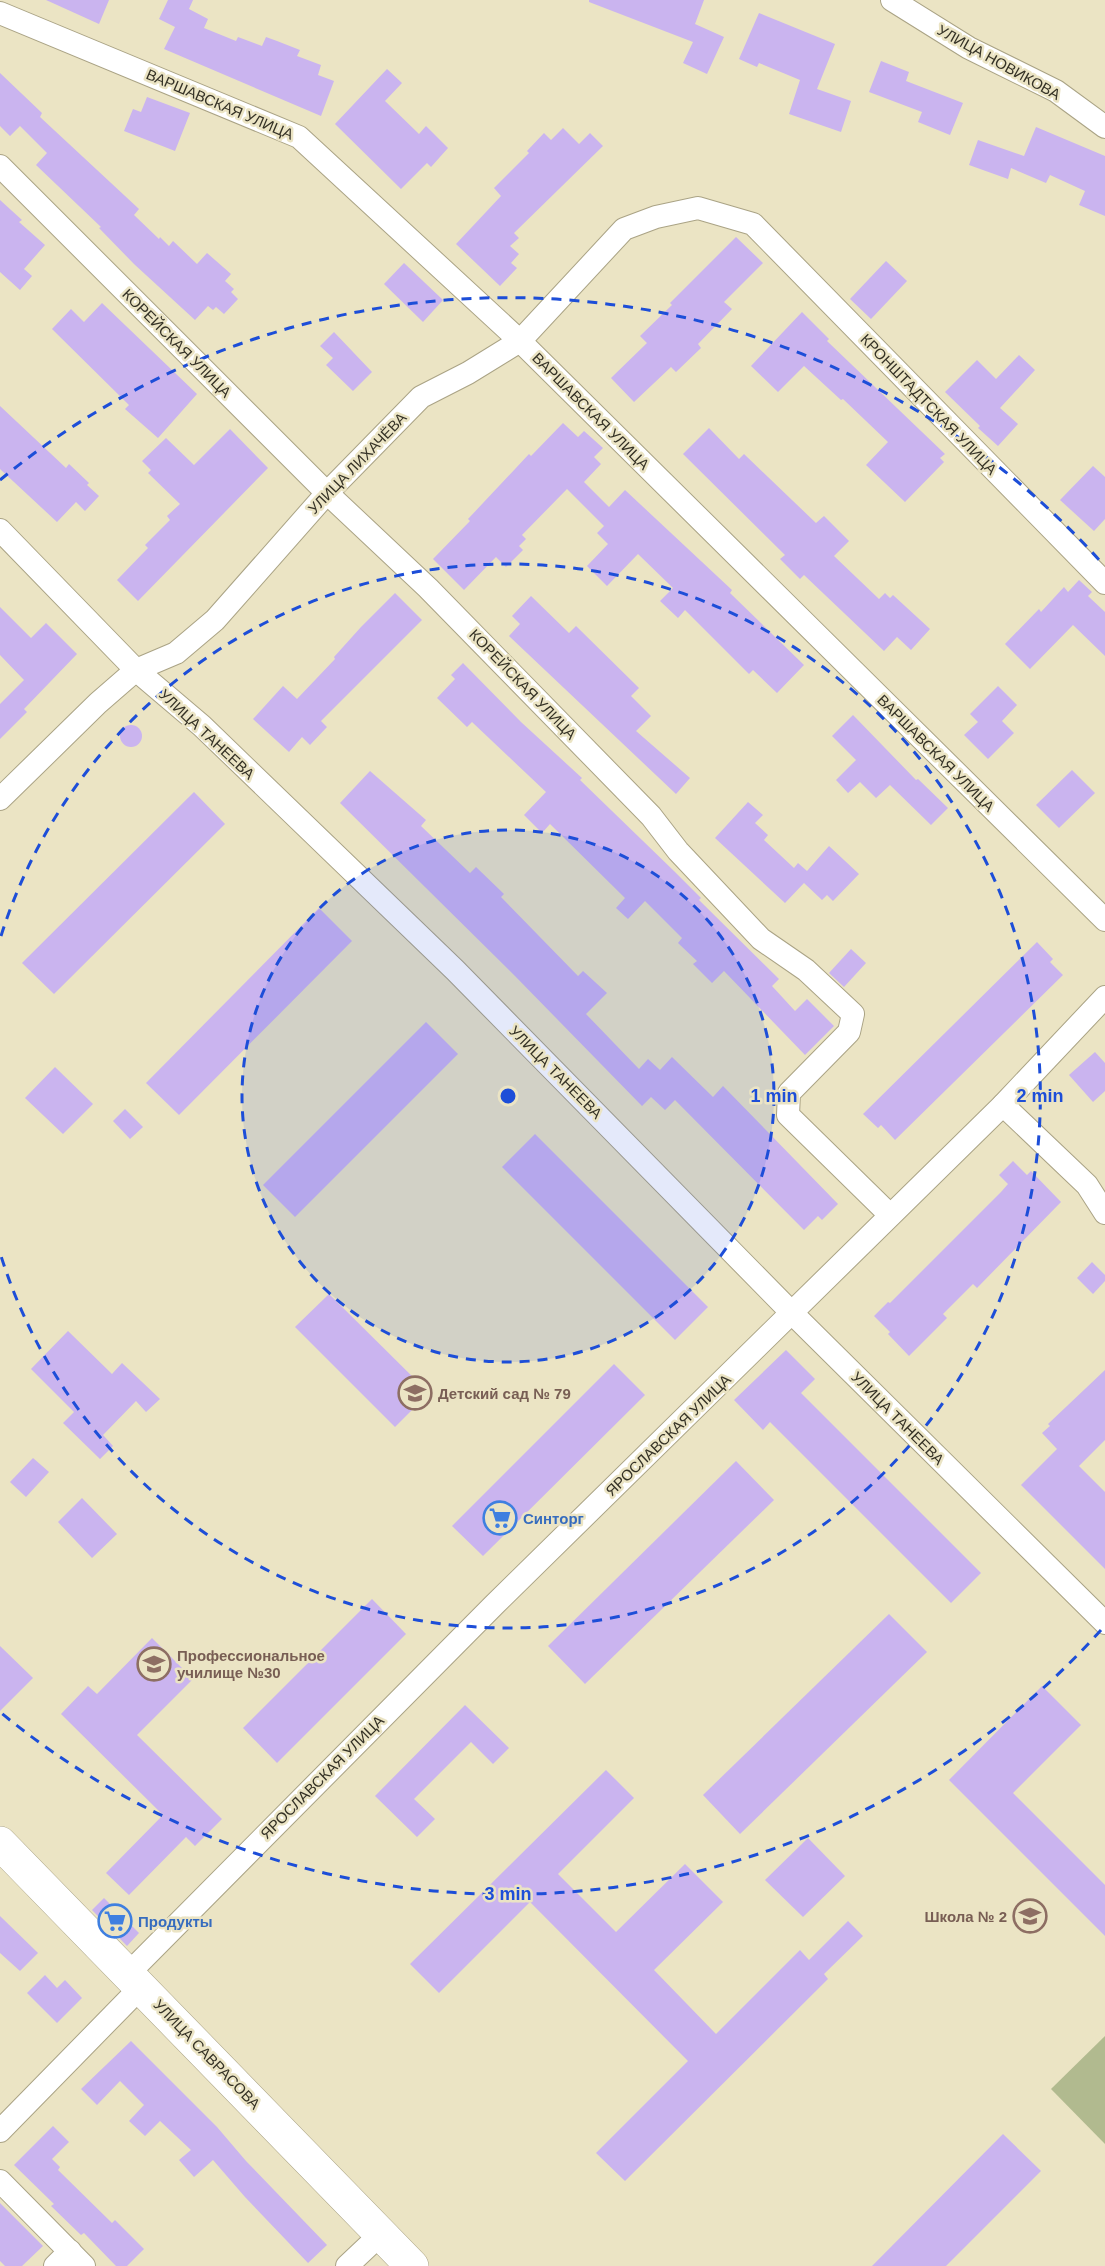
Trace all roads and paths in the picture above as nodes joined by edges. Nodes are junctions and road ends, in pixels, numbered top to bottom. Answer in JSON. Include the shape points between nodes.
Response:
{"nodes":[{"id":1,"x":892,"y":0,"type":"edge"},
{"id":2,"x":0,"y":13,"type":"edge"},
{"id":3,"x":1105,"y":127,"type":"edge"},
{"id":4,"x":0,"y":166,"type":"edge"},
{"id":5,"x":753,"y":224,"type":"joint"},
{"id":6,"x":520,"y":341,"type":"junction"},
{"id":7,"x":327,"y":493,"type":"junction"},
{"id":8,"x":0,"y":530,"type":"edge"},
{"id":9,"x":1105,"y":583,"type":"edge"},
{"id":10,"x":136,"y":670,"type":"junction"},
{"id":11,"x":0,"y":799,"type":"edge"},
{"id":12,"x":1105,"y":920,"type":"edge"},
{"id":13,"x":1105,"y":997,"type":"edge"},
{"id":14,"x":1003,"y":1105,"type":"junction"},
{"id":15,"x":1105,"y":1213,"type":"edge"},
{"id":16,"x":890,"y":1215,"type":"junction"},
{"id":17,"x":792,"y":1313,"type":"junction"},
{"id":18,"x":1105,"y":1623,"type":"edge"},
{"id":19,"x":0,"y":1843,"type":"edge"},
{"id":20,"x":135,"y":1980,"type":"junction"},
{"id":21,"x":0,"y":2131,"type":"edge"},
{"id":22,"x":0,"y":2181,"type":"edge"},
{"id":23,"x":382,"y":2233,"type":"junction"},
{"id":24,"x":69,"y":2261,"type":"edge"},
{"id":25,"x":347,"y":2266,"type":"edge"},
{"id":26,"x":412,"y":2266,"type":"edge"}],
"edges":[{"from":1,"to":3,"type":"street","name":"УЛИЦА НОВИКОВА","via":[[969,48],[1056,91]]},
{"from":2,"to":6,"type":"street","name":"ВАРШАВСКАЯ УЛИЦА","via":[[299,137]]},
{"from":4,"to":7,"type":"street","name":"КОРЕЙСКАЯ УЛИЦА"},
{"from":5,"to":6,"type":"street","name":"УЛИЦА ЛИХАЧЁВА","via":[[698,208],[624,229]]},
{"from":5,"to":9,"type":"street","name":"КРОНШТАДТСКАЯ УЛИЦА"},
{"from":6,"to":7,"type":"street","name":"УЛИЦА ЛИХАЧЁВА","via":[[420,397]]},
{"from":6,"to":12,"type":"street","name":"ВАРШАВСКАЯ УЛИЦА"},
{"from":7,"to":10,"type":"street","name":"УЛИЦА ЛИХАЧЁВА","via":[[215,620],[176,653]]},
{"from":7,"to":16,"type":"street","name":"КОРЕЙСКАЯ УЛИЦА","via":[[428,588],[566,728],[761,939],[806,970],[853,1014],[849,1032],[789,1093],[788,1115]]},
{"from":8,"to":10,"type":"street","name":"УЛИЦА ТАНЕЕВА"},
{"from":10,"to":11,"type":"street","name":"УЛИЦА ЛИХАЧЁВА"},
{"from":10,"to":17,"type":"street","name":"УЛИЦА ТАНЕЕВА","via":[[202,726],[455,970]]},
{"from":13,"to":14,"type":"street","name":"ЯРОСЛАВСКАЯ УЛИЦА"},
{"from":14,"to":15,"type":"street","via":[[1087,1185]]},
{"from":14,"to":16,"type":"street","name":"ЯРОСЛАВСКАЯ УЛИЦА"},
{"from":16,"to":17,"type":"street","name":"ЯРОСЛАВСКАЯ УЛИЦА"},
{"from":17,"to":18,"type":"street","name":"УЛИЦА ТАНЕЕВА"},
{"from":17,"to":20,"type":"street","name":"ЯРОСЛАВСКАЯ УЛИЦА","via":[[494,1605]]},
{"from":19,"to":20,"type":"street","name":"УЛИЦА САВРАСОВА"},
{"from":20,"to":21,"type":"street","name":"ЯРОСЛАВСКАЯ УЛИЦА"},
{"from":20,"to":23,"type":"street","name":"УЛИЦА САВРАСОВА"},
{"from":22,"to":24,"type":"street"},
{"from":23,"to":25,"type":"street"},
{"from":23,"to":26,"type":"street","name":"УЛИЦА САВРАСОВА"}]}
